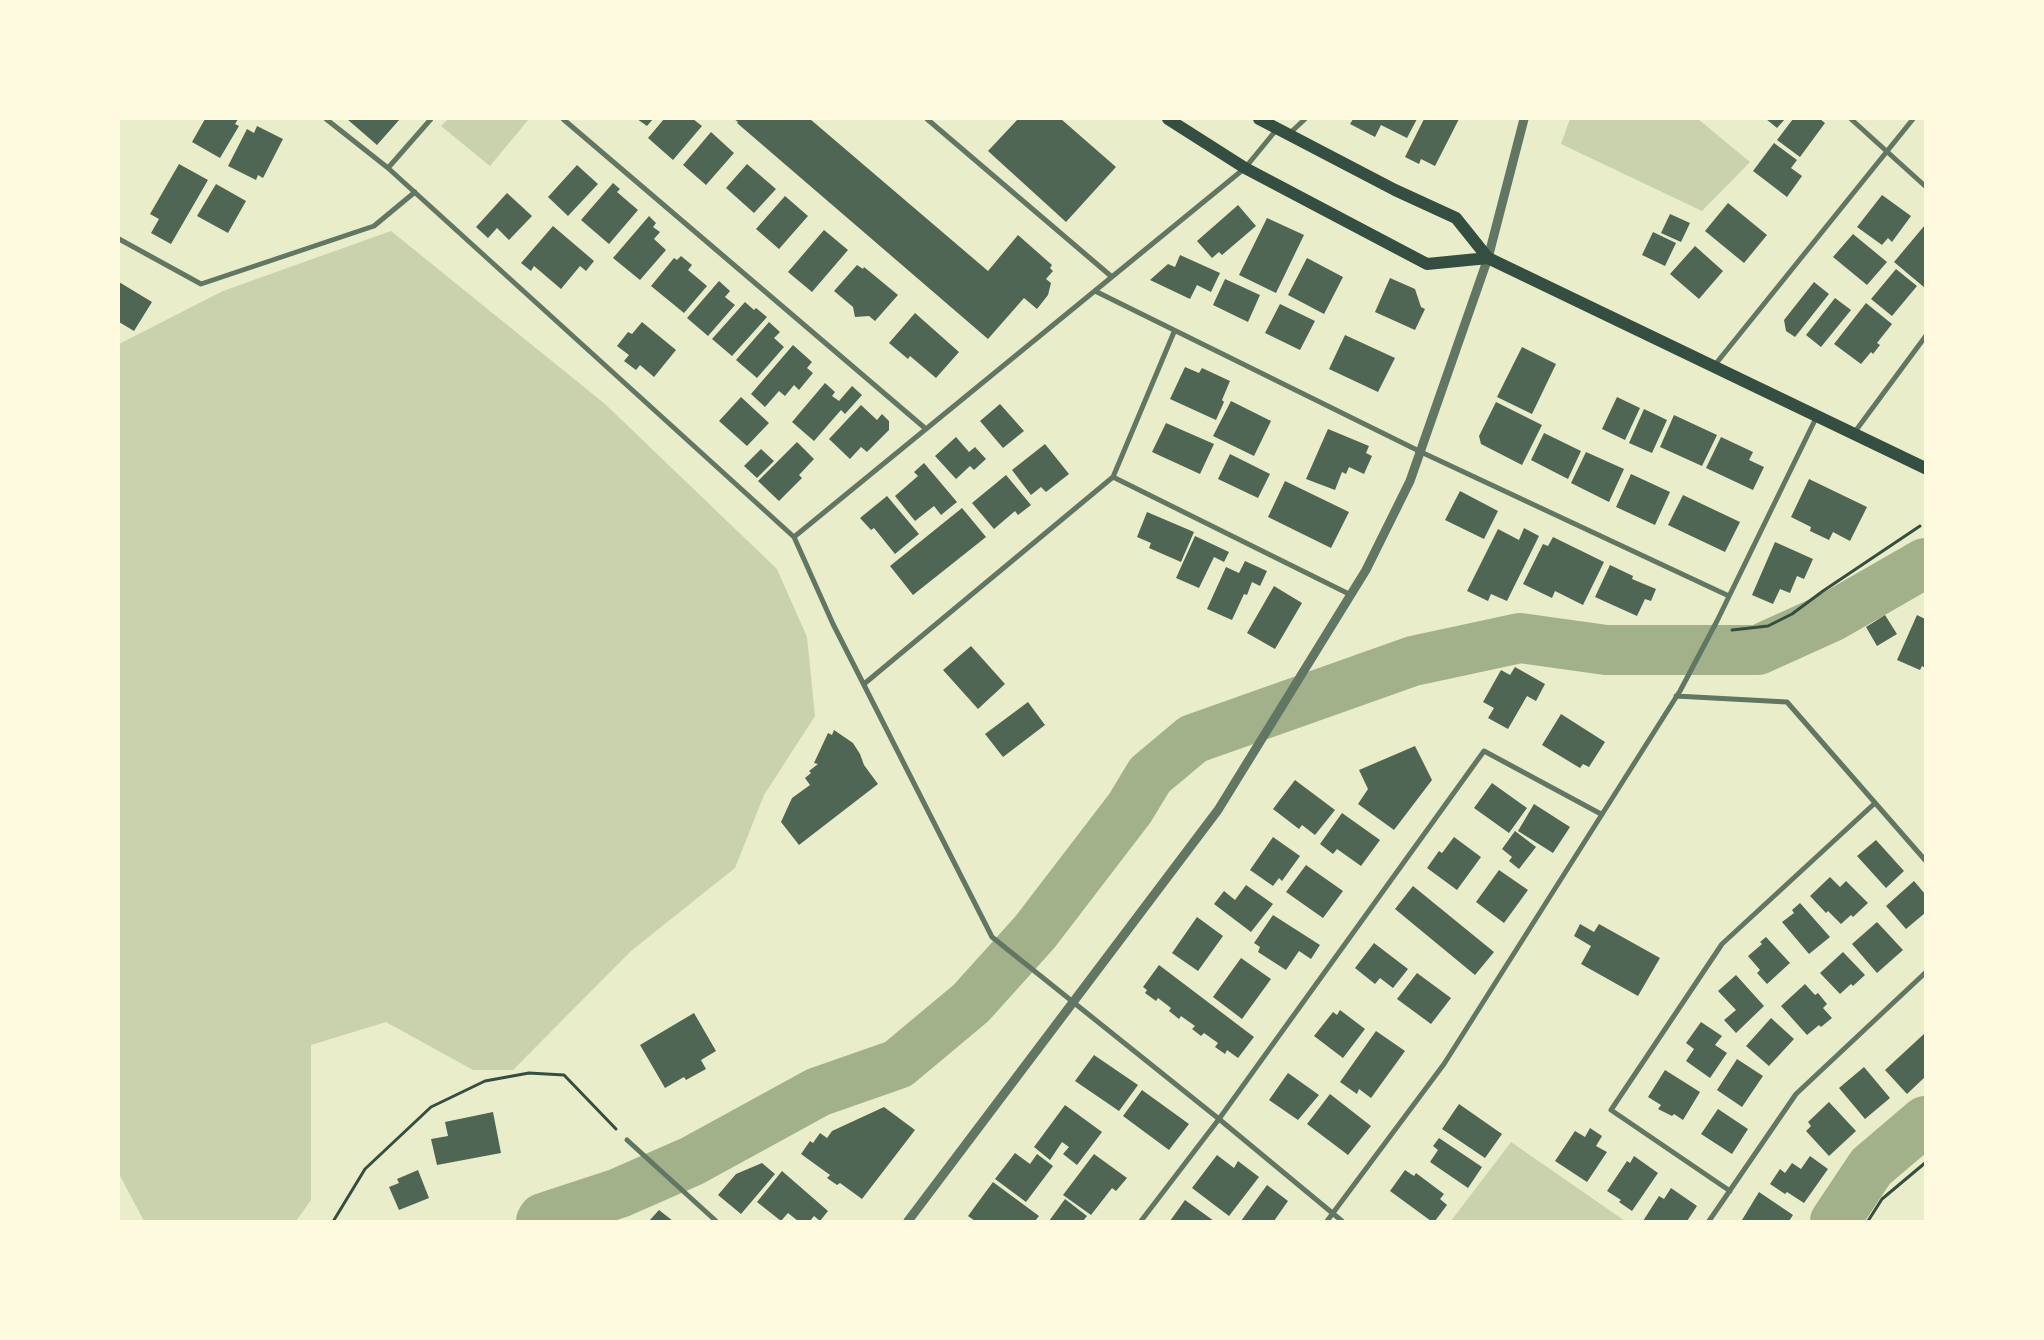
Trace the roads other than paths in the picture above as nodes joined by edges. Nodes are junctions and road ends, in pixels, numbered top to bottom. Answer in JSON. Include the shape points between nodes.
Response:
{"nodes":[{"id":1,"x":326,"y":119,"type":"edge"},
{"id":2,"x":431,"y":119,"type":"edge"},
{"id":3,"x":563,"y":119,"type":"edge"},
{"id":4,"x":927,"y":119,"type":"edge"},
{"id":5,"x":1168,"y":119,"type":"edge"},
{"id":6,"x":1258,"y":119,"type":"edge"},
{"id":7,"x":1305,"y":119,"type":"edge"},
{"id":8,"x":1524,"y":119,"type":"edge"},
{"id":9,"x":1851,"y":119,"type":"edge"},
{"id":10,"x":1912,"y":119,"type":"edge"},
{"id":11,"x":1283,"y":131,"type":"junction"},
{"id":12,"x":1887,"y":151,"type":"junction"},
{"id":13,"x":388,"y":168,"type":"junction"},
{"id":14,"x":1245,"y":168,"type":"junction"},
{"id":15,"x":1925,"y":186,"type":"edge"},
{"id":16,"x":415,"y":192,"type":"junction"},
{"id":17,"x":119,"y":239,"type":"edge"},
{"id":18,"x":1488,"y":258,"type":"junction"},
{"id":19,"x":1112,"y":277,"type":"junction"},
{"id":20,"x":1095,"y":291,"type":"junction"},
{"id":21,"x":1174,"y":332,"type":"junction"},
{"id":22,"x":1925,"y":337,"type":"edge"},
{"id":23,"x":1714,"y":367,"type":"junction"},
{"id":24,"x":1817,"y":416,"type":"junction"},
{"id":25,"x":926,"y":429,"type":"junction"},
{"id":26,"x":1854,"y":434,"type":"junction"},
{"id":27,"x":1421,"y":452,"type":"junction"},
{"id":28,"x":1925,"y":468,"type":"edge"},
{"id":29,"x":1113,"y":477,"type":"junction"},
{"id":30,"x":794,"y":537,"type":"junction"},
{"id":31,"x":1351,"y":595,"type":"junction"},
{"id":32,"x":1728,"y":596,"type":"junction"},
{"id":33,"x":864,"y":684,"type":"junction"},
{"id":34,"x":1676,"y":696,"type":"junction"},
{"id":35,"x":1875,"y":803,"type":"junction"},
{"id":36,"x":1602,"y":814,"type":"junction"},
{"id":37,"x":1925,"y":860,"type":"edge"},
{"id":38,"x":1925,"y":973,"type":"edge"},
{"id":39,"x":1073,"y":1002,"type":"junction"},
{"id":40,"x":1219,"y":1119,"type":"junction"},
{"id":41,"x":626,"y":1140,"type":"road end"},
{"id":42,"x":1730,"y":1192,"type":"junction"},
{"id":43,"x":1333,"y":1214,"type":"junction"},
{"id":44,"x":716,"y":1221,"type":"edge"},
{"id":45,"x":908,"y":1221,"type":"edge"},
{"id":46,"x":1141,"y":1221,"type":"edge"},
{"id":47,"x":1327,"y":1221,"type":"edge"},
{"id":48,"x":1342,"y":1221,"type":"edge"},
{"id":49,"x":1709,"y":1221,"type":"edge"}],
"edges":[{"from":1,"to":13,"type":"street"},
{"from":2,"to":13,"type":"street"},
{"from":3,"to":25,"type":"street"},
{"from":4,"to":19,"type":"street"},
{"from":5,"to":14,"type":"main road"},
{"from":6,"to":11,"type":"main road"},
{"from":7,"to":11,"type":"street"},
{"from":8,"to":18,"type":"street"},
{"from":9,"to":12,"type":"street"},
{"from":10,"to":12,"type":"street"},
{"from":11,"to":14,"type":"street"},
{"from":11,"to":18,"type":"main road","via":[[1456,218]]},
{"from":12,"to":15,"type":"street"},
{"from":12,"to":23,"type":"street"},
{"from":13,"to":16,"type":"street"},
{"from":14,"to":18,"type":"main road","via":[[1427,264]]},
{"from":14,"to":19,"type":"street"},
{"from":16,"to":17,"type":"street","via":[[374,226],[200,284]]},
{"from":16,"to":30,"type":"street"},
{"from":18,"to":23,"type":"main road"},
{"from":18,"to":27,"type":"street"},
{"from":19,"to":20,"type":"street"},
{"from":20,"to":21,"type":"street"},
{"from":20,"to":25,"type":"street"},
{"from":21,"to":27,"type":"street"},
{"from":21,"to":29,"type":"street"},
{"from":22,"to":26,"type":"street"},
{"from":23,"to":24,"type":"main road"},
{"from":24,"to":26,"type":"main road"},
{"from":24,"to":32,"type":"street"},
{"from":25,"to":30,"type":"street"},
{"from":26,"to":28,"type":"main road"},
{"from":27,"to":31,"type":"street","via":[[1410,481]]},
{"from":27,"to":32,"type":"street"},
{"from":29,"to":31,"type":"street"},
{"from":29,"to":33,"type":"street"},
{"from":30,"to":33,"type":"street"},
{"from":31,"to":39,"type":"street","via":[[1218,810]]},
{"from":32,"to":34,"type":"street"},
{"from":33,"to":39,"type":"street","via":[[992,937]]},
{"from":34,"to":35,"type":"street","via":[[1787,702]]},
{"from":34,"to":36,"type":"street"},
{"from":35,"to":37,"type":"street"},
{"from":35,"to":42,"type":"street","via":[[1722,944],[1611,1110]]},
{"from":36,"to":40,"type":"street","via":[[1484,751]]},
{"from":36,"to":43,"type":"street","via":[[1444,1064]]},
{"from":38,"to":42,"type":"street","via":[[1796,1094]]},
{"from":39,"to":40,"type":"street"},
{"from":39,"to":45,"type":"street"},
{"from":40,"to":43,"type":"street"},
{"from":40,"to":46,"type":"street"},
{"from":41,"to":44,"type":"street"},
{"from":42,"to":49,"type":"street"},
{"from":43,"to":47,"type":"street"},
{"from":43,"to":48,"type":"street"}]}
